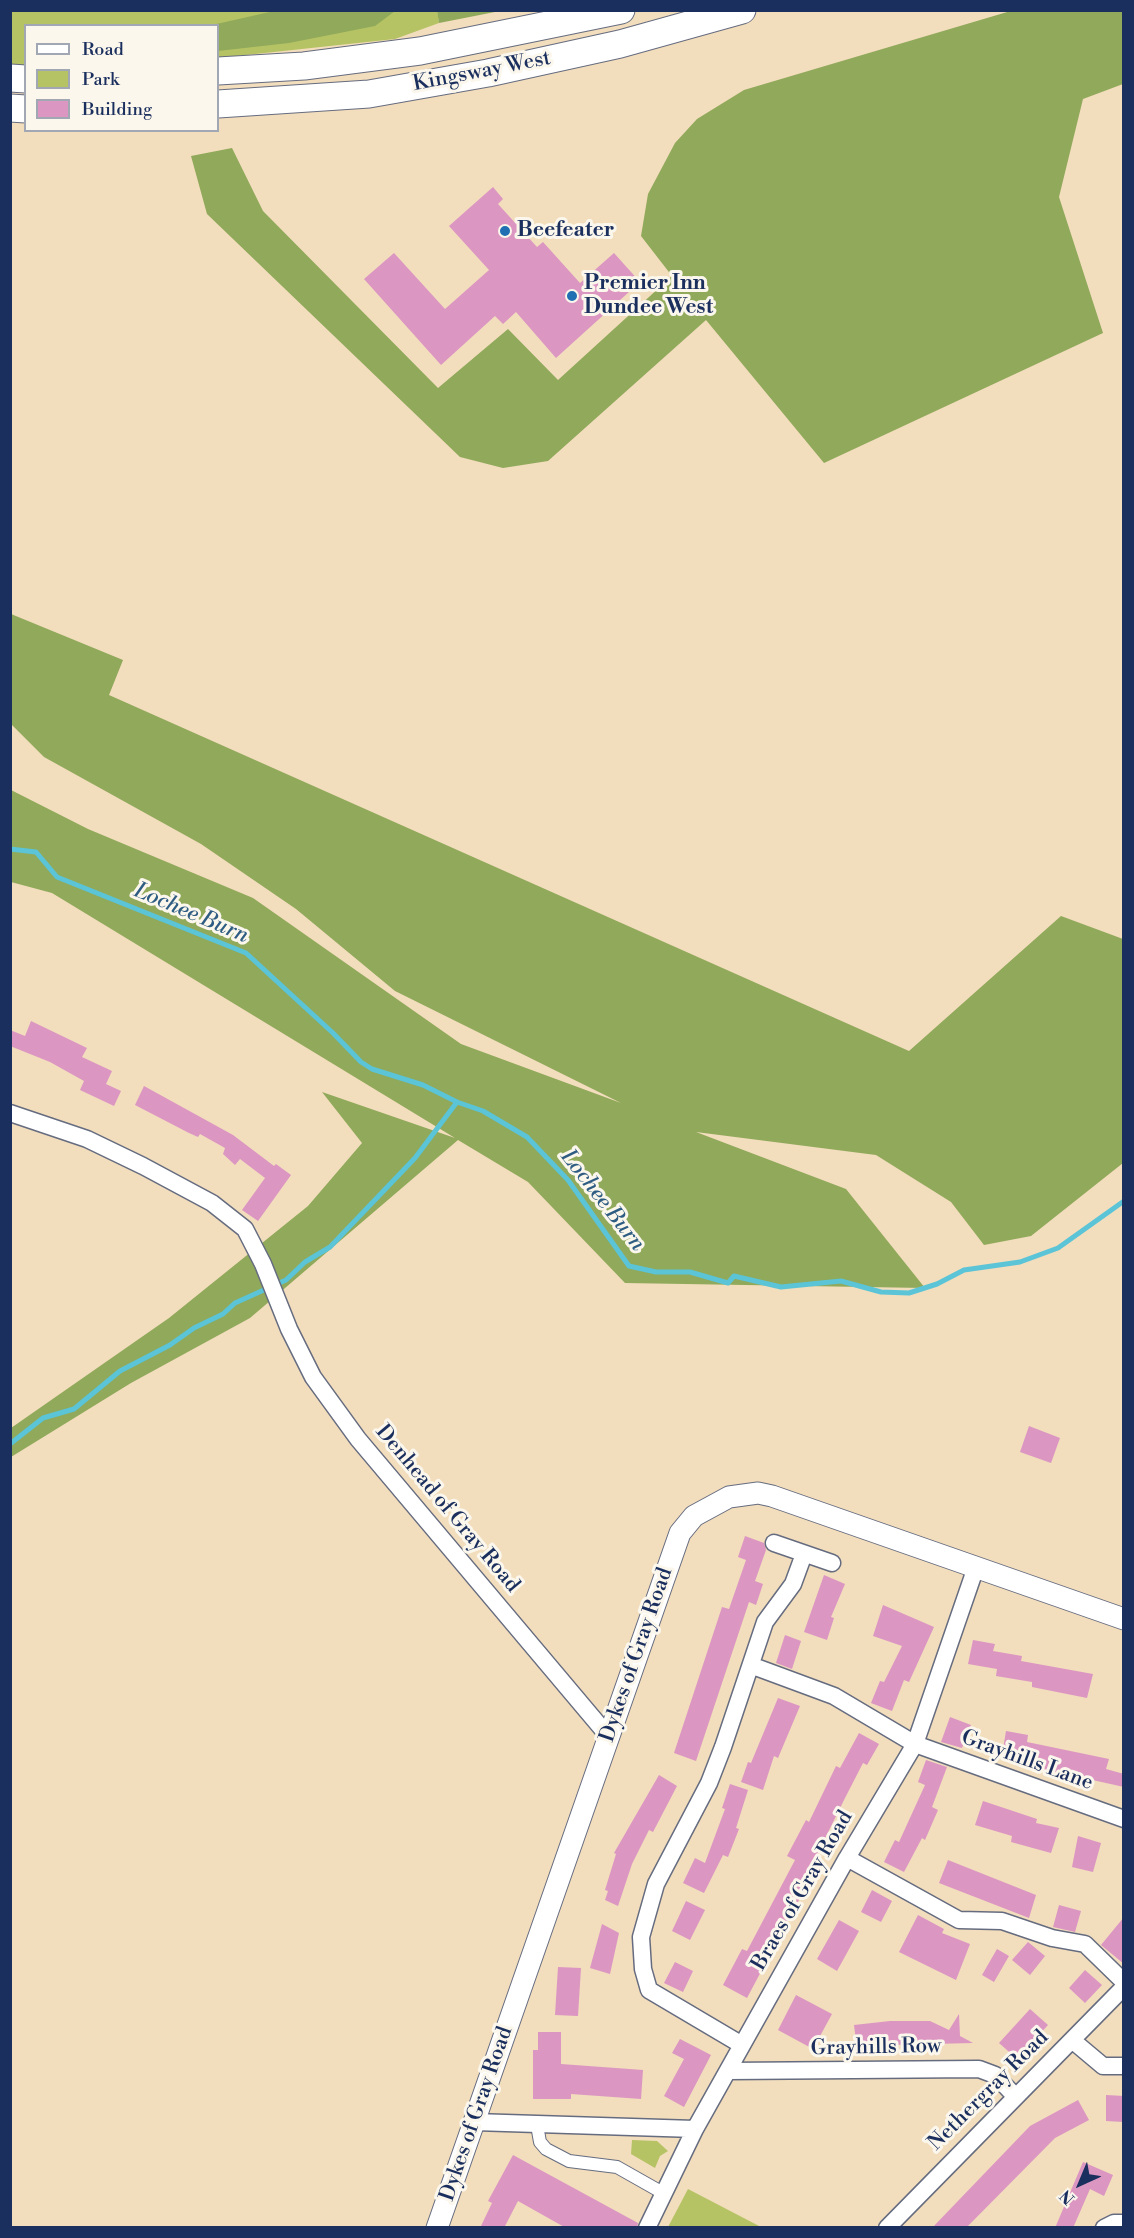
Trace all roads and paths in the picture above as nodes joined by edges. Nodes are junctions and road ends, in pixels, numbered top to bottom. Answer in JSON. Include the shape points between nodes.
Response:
{"nodes":[{"id":1,"x":621,"y":10,"type":"edge"},
{"id":2,"x":742,"y":10,"type":"edge"},
{"id":3,"x":219,"y":71,"type":"edge"},
{"id":4,"x":219,"y":104,"type":"edge"},
{"id":5,"x":10,"y":1113,"type":"edge"},
{"id":6,"x":774,"y":1543,"type":"dead end"},
{"id":7,"x":804,"y":1554,"type":"junction"},
{"id":8,"x":832,"y":1563,"type":"dead end"},
{"id":9,"x":976,"y":1567,"type":"junction"},
{"id":10,"x":1124,"y":1618,"type":"edge"},
{"id":11,"x":753,"y":1665,"type":"junction"},
{"id":12,"x":609,"y":1737,"type":"junction"},
{"id":13,"x":915,"y":1744,"type":"junction"},
{"id":14,"x":1124,"y":1819,"type":"edge"},
{"id":15,"x":847,"y":1858,"type":"junction"},
{"id":16,"x":1124,"y":1984,"type":"edge"},
{"id":17,"x":1072,"y":2040,"type":"junction"},
{"id":18,"x":742,"y":2045,"type":"junction"},
{"id":19,"x":1124,"y":2066,"type":"edge"},
{"id":20,"x":728,"y":2071,"type":"junction"},
{"id":21,"x":1015,"y":2096,"type":"junction"},
{"id":22,"x":474,"y":2122,"type":"junction"},
{"id":23,"x":537,"y":2125,"type":"junction"},
{"id":24,"x":695,"y":2129,"type":"junction"},
{"id":25,"x":663,"y":2193,"type":"junction"},
{"id":26,"x":1124,"y":2223,"type":"edge"},
{"id":27,"x":437,"y":2228,"type":"edge"},
{"id":28,"x":647,"y":2228,"type":"edge"},
{"id":29,"x":888,"y":2228,"type":"edge"},
{"id":30,"x":1104,"y":2228,"type":"edge"}],
"edges":[{"from":1,"to":3,"type":"highway","name":"Kingsway West","via":[[420,51],[304,66]]},
{"from":2,"to":4,"type":"highway","name":"Kingsway West","via":[[620,44],[369,94]]},
{"from":5,"to":12,"type":"street","name":"Denhead of Gray Road","via":[[87,1139],[212,1203],[245,1229],[313,1377],[358,1439]]},
{"from":6,"to":7,"type":"street"},
{"from":7,"to":8,"type":"street"},
{"from":7,"to":11,"type":"street","via":[[793,1584],[765,1622]]},
{"from":9,"to":10,"type":"street","name":"Dykes of Gray Road"},
{"from":9,"to":12,"type":"street","name":"Dykes of Gray Road","via":[[772,1496],[758,1493],[729,1497],[694,1516],[680,1533]]},
{"from":9,"to":13,"type":"street","name":"Braes of Gray Road"},
{"from":11,"to":13,"type":"street","name":"Grayhills Lane","via":[[834,1696]]},
{"from":11,"to":18,"type":"street","via":[[709,1783],[656,1884],[641,1937],[643,1969],[650,1990]]},
{"from":12,"to":22,"type":"street","name":"Dykes of Gray Road"},
{"from":13,"to":14,"type":"street","name":"Grayhills Lane"},
{"from":13,"to":15,"type":"street","name":"Braes of Gray Road"},
{"from":15,"to":16,"type":"street","via":[[959,1920],[1002,1921],[1052,1938],[1085,1944]]},
{"from":15,"to":18,"type":"street","name":"Braes of Gray Road"},
{"from":16,"to":17,"type":"street","name":"Nethergray Road"},
{"from":17,"to":19,"type":"street","via":[[1103,2066]]},
{"from":17,"to":21,"type":"street","name":"Nethergray Road"},
{"from":18,"to":20,"type":"street","name":"Braes of Gray Road"},
{"from":20,"to":21,"type":"street","name":"Grayhills Row","via":[[979,2069],[994,2075]]},
{"from":20,"to":24,"type":"street","name":"Braes of Gray Road"},
{"from":21,"to":29,"type":"street","name":"Nethergray Road"},
{"from":22,"to":23,"type":"street"},
{"from":22,"to":27,"type":"street","name":"Dykes of Gray Road"},
{"from":23,"to":24,"type":"street"},
{"from":23,"to":25,"type":"street","via":[[540,2142],[546,2149],[569,2161],[617,2167]]},
{"from":24,"to":25,"type":"street","name":"Braes of Gray Road"},
{"from":25,"to":28,"type":"street","name":"Braes of Gray Road"},
{"from":26,"to":30,"type":"street"}]}
